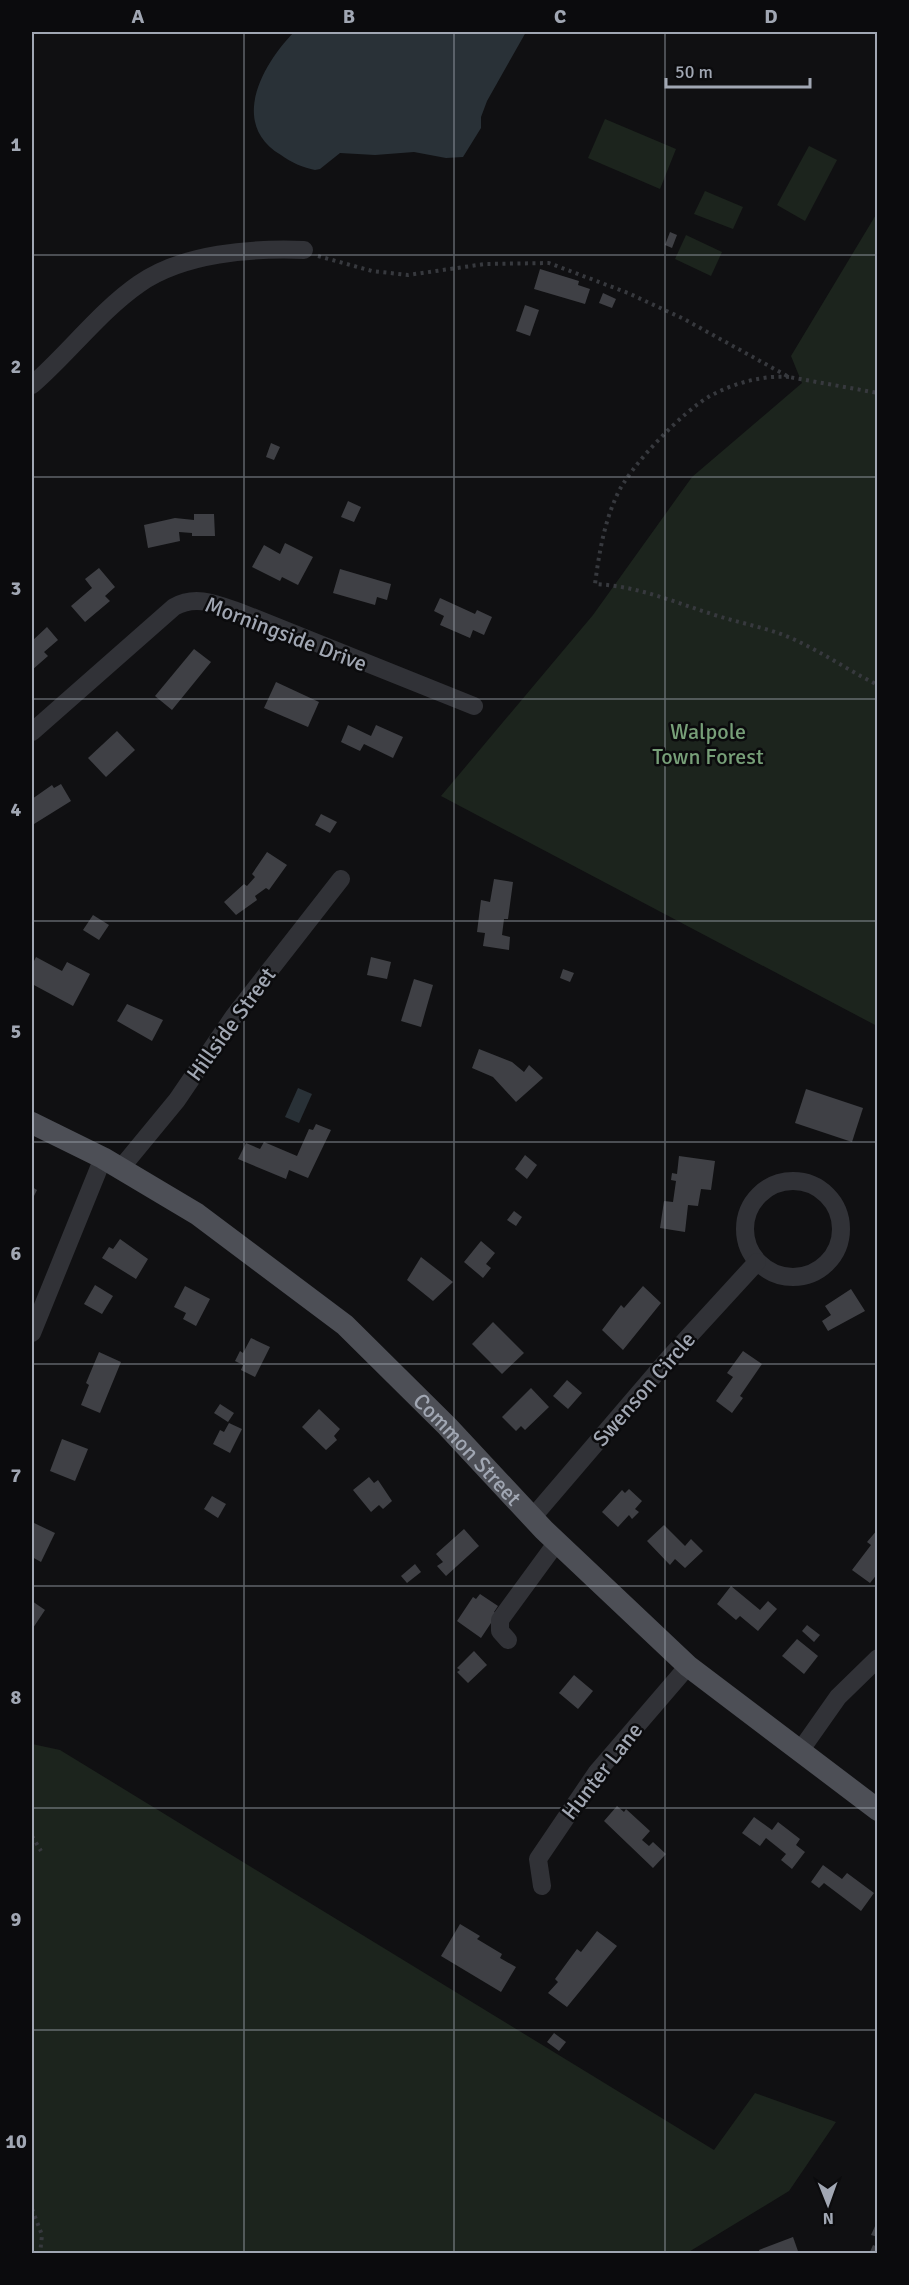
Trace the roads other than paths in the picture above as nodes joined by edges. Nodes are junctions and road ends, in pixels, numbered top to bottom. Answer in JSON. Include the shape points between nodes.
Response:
{"nodes":[{"id":1,"x":304,"y":250,"type":"road end"},
{"id":2,"x":32,"y":385,"type":"edge"},
{"id":3,"x":474,"y":706,"type":"dead end"},
{"id":4,"x":32,"y":732,"type":"edge"},
{"id":5,"x":341,"y":879,"type":"dead end"},
{"id":6,"x":32,"y":1123,"type":"edge"},
{"id":7,"x":112,"y":1163,"type":"junction"},
{"id":8,"x":758,"y":1262,"type":"junction"},
{"id":9,"x":32,"y":1333,"type":"edge"},
{"id":10,"x":532,"y":1518,"type":"junction"},
{"id":11,"x":557,"y":1542,"type":"junction"},
{"id":12,"x":508,"y":1640,"type":"dead end"},
{"id":13,"x":878,"y":1658,"type":"edge"},
{"id":14,"x":688,"y":1666,"type":"junction"},
{"id":15,"x":800,"y":1751,"type":"junction"},
{"id":16,"x":878,"y":1810,"type":"edge"},
{"id":17,"x":542,"y":1886,"type":"dead end"}],
"edges":[{"from":1,"to":2,"type":"street","via":[[263,248],[232,252],[183,264],[140,284]]},
{"from":3,"to":4,"type":"street","name":"Morningside Drive","via":[[242,613],[195,600],[169,612]]},
{"from":5,"to":7,"type":"street","name":"Hillside Street","via":[[234,1016],[177,1100]]},
{"from":6,"to":7,"type":"main road","name":"Common Street"},
{"from":7,"to":9,"type":"street","name":"Hillside Street"},
{"from":7,"to":10,"type":"main road","name":"Common Street","via":[[197,1214],[345,1325]]},
{"from":8,"to":8,"type":"street","via":[[746,1242],[745,1230],[749,1208],[756,1198],[786,1182],[808,1184],[828,1196],[841,1227],[840,1239],[822,1268],[800,1277],[777,1275]]},
{"from":8,"to":10,"type":"street","name":"Swenson Circle","via":[[669,1358]]},
{"from":10,"to":11,"type":"main road","name":"Common Street"},
{"from":11,"to":12,"type":"street","via":[[505,1610],[500,1631]]},
{"from":11,"to":14,"type":"main road","name":"Common Street"},
{"from":13,"to":15,"type":"street","via":[[838,1697]]},
{"from":14,"to":15,"type":"main road","name":"Common Street"},
{"from":14,"to":17,"type":"street","name":"Hunter Lane","via":[[597,1772],[538,1859]]},
{"from":15,"to":16,"type":"main road","name":"Common Street"}]}
